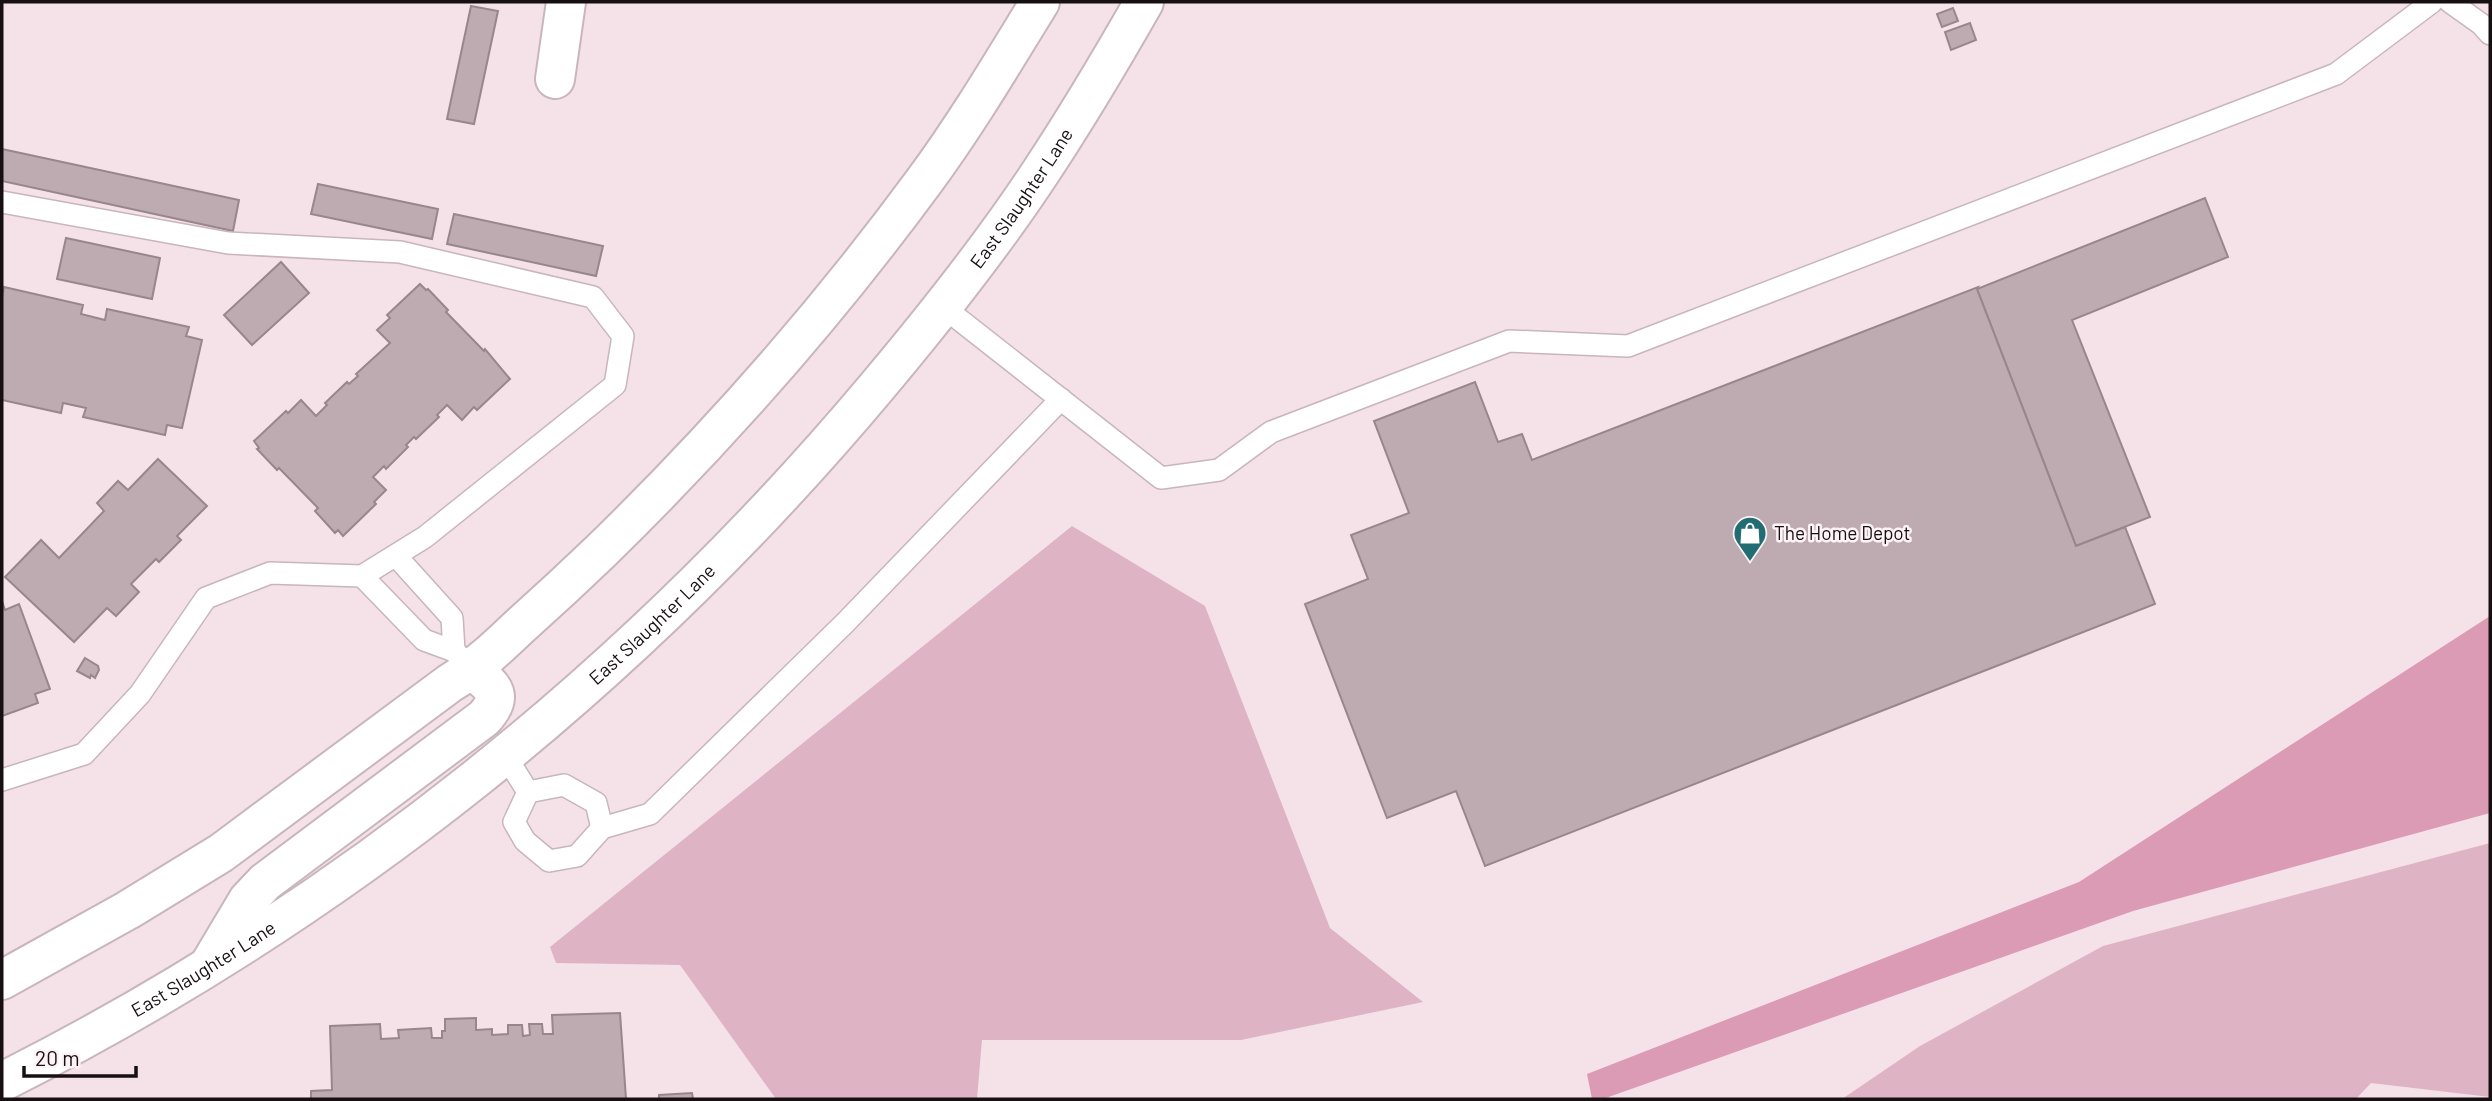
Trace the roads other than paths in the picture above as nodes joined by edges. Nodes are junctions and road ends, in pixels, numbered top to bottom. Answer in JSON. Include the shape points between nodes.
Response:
{"nodes":[{"id":1,"x":566,"y":2,"type":"edge"},
{"id":2,"x":1040,"y":2,"type":"edge"},
{"id":3,"x":1144,"y":2,"type":"edge"},
{"id":4,"x":2432,"y":2,"type":"edge"},
{"id":5,"x":2450,"y":2,"type":"edge"},
{"id":6,"x":2490,"y":34,"type":"edge"},
{"id":7,"x":555,"y":79,"type":"dead end"},
{"id":8,"x":2,"y":202,"type":"edge"},
{"id":9,"x":943,"y":306,"type":"junction"},
{"id":10,"x":1062,"y":399,"type":"junction"},
{"id":11,"x":396,"y":556,"type":"junction"},
{"id":12,"x":362,"y":576,"type":"junction"},
{"id":13,"x":463,"y":660,"type":"junction"},
{"id":14,"x":505,"y":754,"type":"junction"},
{"id":15,"x":2,"y":779,"type":"edge"},
{"id":16,"x":528,"y":792,"type":"junction"},
{"id":17,"x":602,"y":828,"type":"junction"},
{"id":18,"x":208,"y":967,"type":"junction"},
{"id":19,"x":2,"y":980,"type":"edge"},
{"id":20,"x":2,"y":1082,"type":"edge"}],
"edges":[{"from":1,"to":7,"type":"main road"},
{"from":2,"to":13,"type":"main road","via":[[927,178],[713,437],[572,579]]},
{"from":3,"to":9,"type":"main road","name":"East Slaughter Lane","via":[[1039,175]]},
{"from":4,"to":10,"type":"lane","via":[[2336,74],[1628,346],[1509,341],[1270,432],[1219,470],[1161,478]]},
{"from":5,"to":6,"type":"lane"},
{"from":8,"to":11,"type":"lane","via":[[228,243],[400,252],[593,297],[623,336],[615,385]]},
{"from":9,"to":10,"type":"lane"},
{"from":9,"to":14,"type":"main road","name":"East Slaughter Lane","via":[[809,465],[724,556],[643,636]]},
{"from":10,"to":17,"type":"lane","via":[[845,624],[650,814]]},
{"from":11,"to":12,"type":"lane"},
{"from":11,"to":13,"type":"lane","via":[[452,618]]},
{"from":12,"to":13,"type":"lane","via":[[424,640]]},
{"from":12,"to":15,"type":"lane","via":[[270,573],[206,598],[141,694],[84,754]]},
{"from":13,"to":18,"type":"main road","via":[[491,686],[496,695],[494,707],[265,882],[248,900]]},
{"from":13,"to":19,"type":"main road","via":[[450,683],[221,853]]},
{"from":14,"to":16,"type":"lane"},
{"from":14,"to":18,"type":"main road","name":"East Slaughter Lane","via":[[367,861]]},
{"from":16,"to":17,"type":"lane","via":[[564,785],[596,803]]},
{"from":16,"to":17,"type":"lane","via":[[514,822],[525,842],[549,861],[577,856]]},
{"from":18,"to":20,"type":"main road","name":"East Slaughter Lane"}]}
